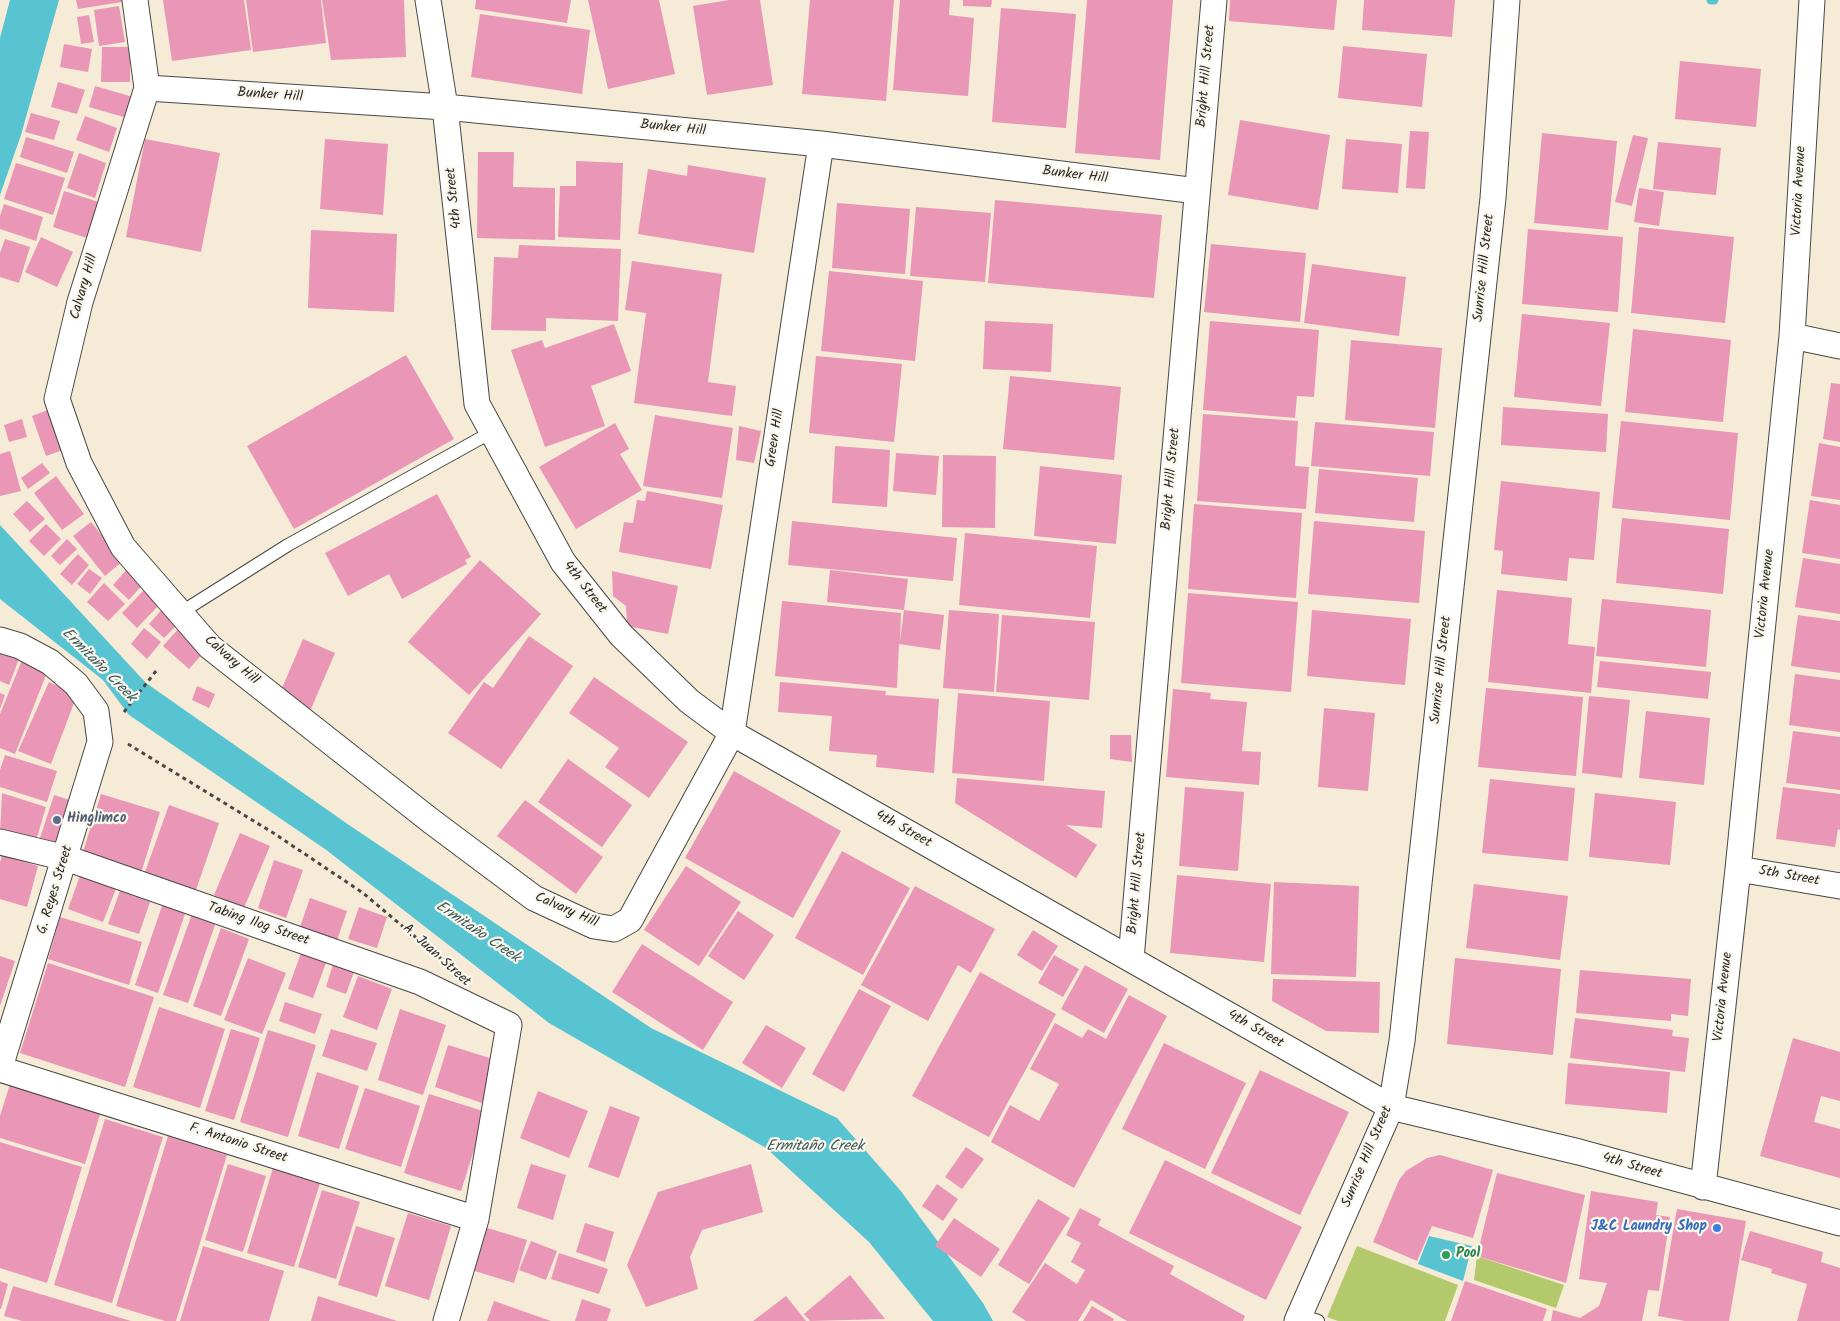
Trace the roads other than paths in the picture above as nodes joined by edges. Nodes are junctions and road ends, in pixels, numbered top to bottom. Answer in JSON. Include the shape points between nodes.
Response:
{"nodes":[{"id":1,"x":135,"y":0,"type":"edge"},
{"id":2,"x":428,"y":0,"type":"edge"},
{"id":3,"x":1214,"y":0,"type":"edge"},
{"id":4,"x":1507,"y":0,"type":"edge"},
{"id":5,"x":1812,"y":0,"type":"edge"},
{"id":6,"x":147,"y":88,"type":"junction"},
{"id":7,"x":445,"y":107,"type":"junction"},
{"id":8,"x":822,"y":144,"type":"junction"},
{"id":9,"x":1197,"y":191,"type":"junction"},
{"id":10,"x":1792,"y":336,"type":"junction"},
{"id":11,"x":1840,"y":346,"type":"edge"},
{"id":12,"x":490,"y":432,"type":"junction"},
{"id":13,"x":180,"y":613,"type":"junction"},
{"id":14,"x":0,"y":640,"type":"edge"},
{"id":15,"x":732,"y":733,"type":"junction"},
{"id":16,"x":0,"y":842,"type":"edge"},
{"id":17,"x":66,"y":858,"type":"junction"},
{"id":18,"x":1738,"y":869,"type":"junction"},
{"id":19,"x":1840,"y":886,"type":"edge"},
{"id":20,"x":1131,"y":959,"type":"junction"},
{"id":21,"x":0,"y":1068,"type":"edge"},
{"id":22,"x":1391,"y":1108,"type":"junction"},
{"id":23,"x":1703,"y":1187,"type":"junction"},
{"id":24,"x":476,"y":1219,"type":"junction"},
{"id":25,"x":1840,"y":1223,"type":"edge"},
{"id":26,"x":1305,"y":1319,"type":"edge"},
{"id":27,"x":446,"y":1321,"type":"edge"}],
"edges":[{"from":1,"to":6,"type":"street","name":"Calvary Hill"},
{"from":2,"to":7,"type":"street","name":"4th Street"},
{"from":3,"to":9,"type":"street","name":"Bright Hill Street"},
{"from":4,"to":22,"type":"street","name":"Sunrise Hill Street","via":[[1492,208],[1402,1041]]},
{"from":5,"to":10,"type":"street","name":"Victoria Avenue"},
{"from":6,"to":7,"type":"street","name":"Bunker Hill"},
{"from":6,"to":13,"type":"street","name":"Calvary Hill","via":[[80,302],[57,399],[80,463],[123,547]]},
{"from":7,"to":8,"type":"street","name":"Bunker Hill"},
{"from":7,"to":12,"type":"street","name":"4th Street","via":[[477,404]]},
{"from":8,"to":9,"type":"street","name":"Bunker Hill"},
{"from":8,"to":15,"type":"street","name":"Green Hill"},
{"from":9,"to":20,"type":"street","name":"Bright Hill Street"},
{"from":10,"to":11,"type":"street"},
{"from":10,"to":18,"type":"street","name":"Victoria Avenue"},
{"from":12,"to":13,"type":"lane","via":[[288,545]]},
{"from":12,"to":15,"type":"street","name":"4th Street","via":[[563,562],[621,635],[689,701]]},
{"from":13,"to":15,"type":"street","name":"Calvary Hill","via":[[210,647],[431,821],[534,898],[594,926],[614,929],[630,920]]},
{"from":14,"to":17,"type":"street","name":"G. Reyes Street","via":[[20,646],[50,662],[76,684],[96,711],[100,742]]},
{"from":15,"to":20,"type":"street","name":"4th Street"},
{"from":16,"to":17,"type":"street","name":"Tabing Ilog Street"},
{"from":17,"to":21,"type":"street","name":"G. Reyes Street"},
{"from":17,"to":24,"type":"street","name":"Tabing Ilog Street","via":[[420,982],[509,1024]]},
{"from":18,"to":19,"type":"street","name":"5th Street"},
{"from":18,"to":23,"type":"street","name":"Victoria Avenue"},
{"from":20,"to":22,"type":"street","name":"4th Street"},
{"from":21,"to":24,"type":"street","name":"F. Antonio Street"},
{"from":22,"to":23,"type":"street","name":"4th Street","via":[[1579,1152]]},
{"from":22,"to":26,"type":"street","name":"Sunrise Hill Street"},
{"from":23,"to":25,"type":"street","name":"4th Street"},
{"from":24,"to":27,"type":"street"}]}
